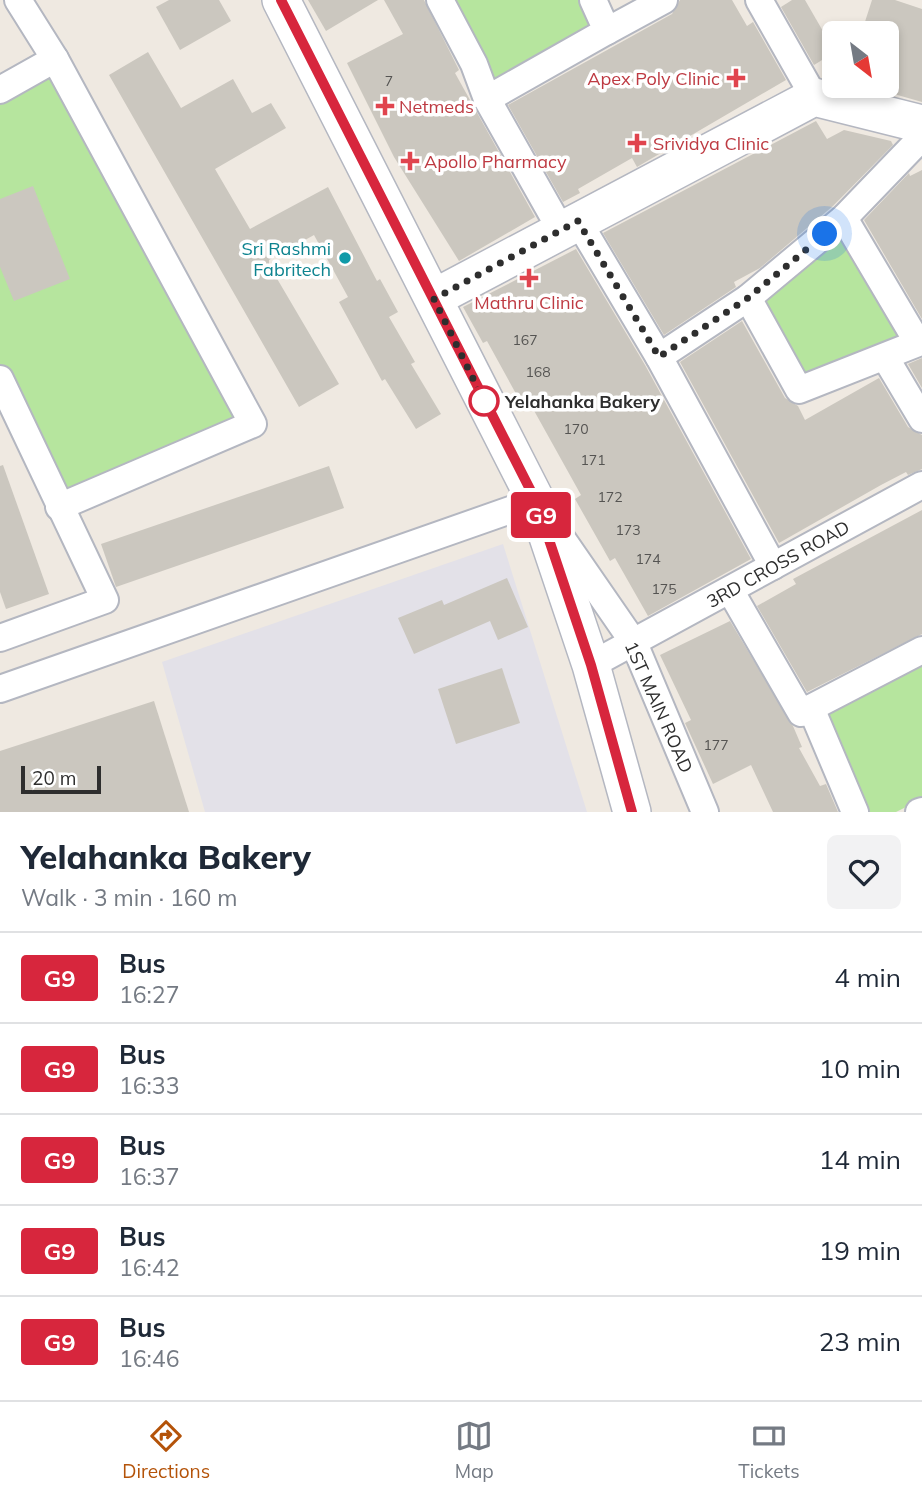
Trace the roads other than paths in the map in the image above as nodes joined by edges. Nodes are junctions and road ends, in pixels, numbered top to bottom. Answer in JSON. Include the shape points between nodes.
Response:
{"nodes":[{"id":1,"x":18,"y":0,"type":"edge"},
{"id":2,"x":281,"y":0,"type":"edge"},
{"id":3,"x":440,"y":0,"type":"edge"},
{"id":4,"x":593,"y":0,"type":"edge"},
{"id":5,"x":664,"y":0,"type":"edge"},
{"id":6,"x":759,"y":0,"type":"edge"},
{"id":7,"x":607,"y":31,"type":"junction"},
{"id":8,"x":55,"y":59,"type":"junction"},
{"id":9,"x":0,"y":90,"type":"edge"},
{"id":10,"x":814,"y":97,"type":"junction"},
{"id":11,"x":486,"y":99,"type":"junction"},
{"id":12,"x":922,"y":124,"type":"edge"},
{"id":13,"x":922,"y":137,"type":"edge"},
{"id":14,"x":844,"y":218,"type":"junction"},
{"id":15,"x":569,"y":226,"type":"junction"},
{"id":16,"x":748,"y":298,"type":"junction"},
{"id":17,"x":434,"y":299,"type":"junction"},
{"id":18,"x":659,"y":357,"type":"junction"},
{"id":19,"x":885,"y":358,"type":"junction"},
{"id":20,"x":0,"y":379,"type":"edge"},
{"id":21,"x":922,"y":419,"type":"edge"},
{"id":22,"x":922,"y":485,"type":"edge"},
{"id":23,"x":536,"y":501,"type":"junction"},
{"id":24,"x":59,"y":507,"type":"junction"},
{"id":25,"x":773,"y":566,"type":"junction"},
{"id":26,"x":730,"y":590,"type":"junction"},
{"id":27,"x":0,"y":638,"type":"edge"},
{"id":28,"x":634,"y":643,"type":"junction"},
{"id":29,"x":922,"y":650,"type":"edge"},
{"id":30,"x":591,"y":665,"type":"junction"},
{"id":31,"x":0,"y":689,"type":"edge"},
{"id":32,"x":811,"y":708,"type":"junction"},
{"id":33,"x":632,"y":812,"type":"edge"},
{"id":34,"x":705,"y":812,"type":"edge"},
{"id":35,"x":855,"y":812,"type":"edge"}],
"edges":[{"from":1,"to":8,"type":"street"},
{"from":2,"to":17,"type":"main road"},
{"from":3,"to":11,"type":"street","via":[[474,64]]},
{"from":4,"to":7,"type":"street"},
{"from":5,"to":7,"type":"street"},
{"from":6,"to":10,"type":"street"},
{"from":7,"to":11,"type":"street"},
{"from":8,"to":9,"type":"street"},
{"from":8,"to":24,"type":"street","via":[[253,424]]},
{"from":10,"to":12,"type":"main road"},
{"from":10,"to":15,"type":"main road"},
{"from":11,"to":15,"type":"street"},
{"from":13,"to":14,"type":"street"},
{"from":14,"to":16,"type":"street"},
{"from":14,"to":19,"type":"street","via":[[918,343]]},
{"from":15,"to":17,"type":"main road"},
{"from":15,"to":18,"type":"street"},
{"from":16,"to":18,"type":"street"},
{"from":16,"to":19,"type":"street","via":[[799,390]]},
{"from":17,"to":23,"type":"main road"},
{"from":18,"to":25,"type":"street"},
{"from":19,"to":21,"type":"street"},
{"from":20,"to":24,"type":"street"},
{"from":22,"to":25,"type":"street","name":"3RD CROSS ROAD"},
{"from":23,"to":28,"type":"street","name":"1ST MAIN ROAD"},
{"from":23,"to":30,"type":"main road"},
{"from":23,"to":31,"type":"street"},
{"from":24,"to":27,"type":"street","via":[[105,600]]},
{"from":25,"to":26,"type":"street","name":"3RD CROSS ROAD"},
{"from":26,"to":28,"type":"street","name":"3RD CROSS ROAD"},
{"from":26,"to":32,"type":"street","via":[[801,713]]},
{"from":28,"to":30,"type":"street","name":"3RD CROSS ROAD"},
{"from":28,"to":34,"type":"street","name":"1ST MAIN ROAD"},
{"from":29,"to":32,"type":"street"},
{"from":30,"to":33,"type":"main road"},
{"from":32,"to":35,"type":"street"}]}
